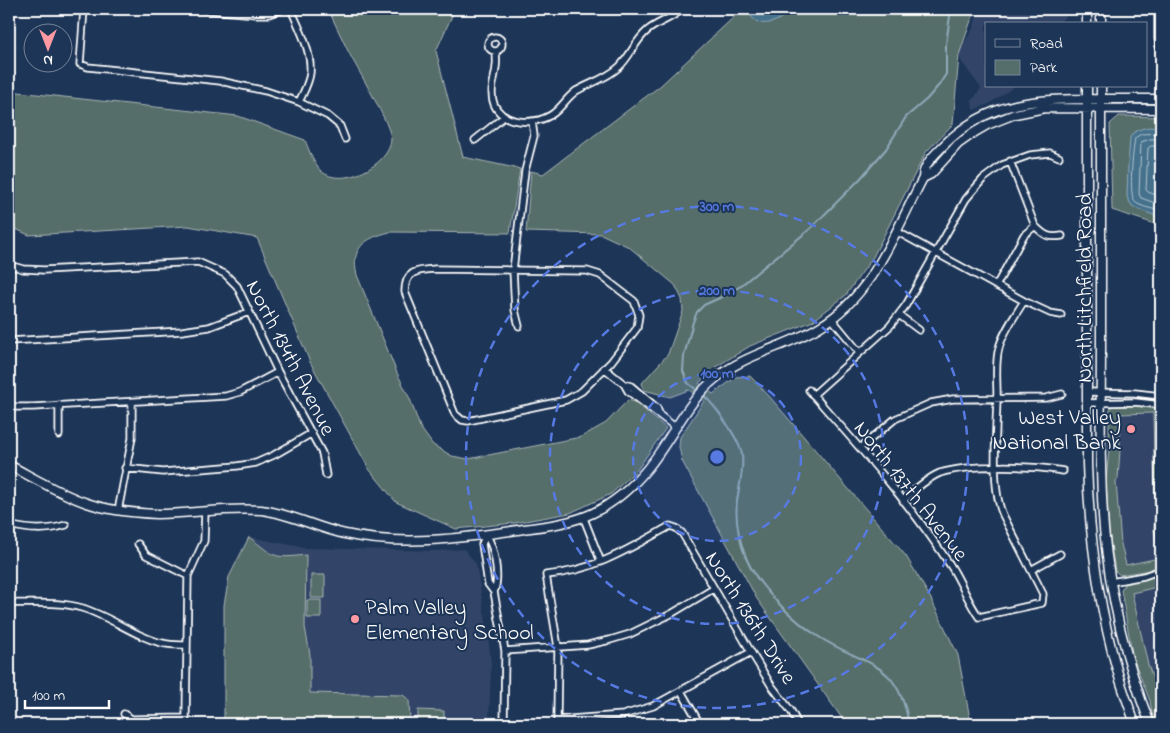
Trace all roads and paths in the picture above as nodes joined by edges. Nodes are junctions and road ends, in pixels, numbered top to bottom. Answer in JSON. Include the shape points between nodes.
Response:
{"nodes":[{"id":1,"x":84,"y":9,"type":"edge"},
{"id":2,"x":198,"y":9,"type":"edge"},
{"id":3,"x":284,"y":9,"type":"edge"},
{"id":4,"x":291,"y":9,"type":"edge"},
{"id":5,"x":682,"y":9,"type":"edge"},
{"id":6,"x":1087,"y":9,"type":"edge"},
{"id":7,"x":1101,"y":9,"type":"edge"},
{"id":8,"x":1158,"y":9,"type":"edge"},
{"id":9,"x":1087,"y":22,"type":"edge"},
{"id":10,"x":1101,"y":22,"type":"edge"},
{"id":11,"x":496,"y":51,"type":"dead end"},
{"id":12,"x":1161,"y":55,"type":"edge"},
{"id":13,"x":1087,"y":88,"type":"edge"},
{"id":14,"x":1101,"y":88,"type":"edge"},
{"id":15,"x":1087,"y":99,"type":"junction"},
{"id":16,"x":1101,"y":99,"type":"junction"},
{"id":17,"x":1161,"y":99,"type":"edge"},
{"id":18,"x":299,"y":102,"type":"junction"},
{"id":19,"x":1087,"y":108,"type":"junction"},
{"id":20,"x":1101,"y":109,"type":"junction"},
{"id":21,"x":1161,"y":109,"type":"edge"},
{"id":22,"x":505,"y":116,"type":"junction"},
{"id":23,"x":983,"y":117,"type":"junction"},
{"id":24,"x":532,"y":121,"type":"junction"},
{"id":25,"x":987,"y":125,"type":"junction"},
{"id":26,"x":344,"y":139,"type":"dead end"},
{"id":27,"x":474,"y":140,"type":"dead end"},
{"id":28,"x":1059,"y":157,"type":"dead end"},
{"id":29,"x":1010,"y":161,"type":"junction"},
{"id":30,"x":924,"y":178,"type":"junction"},
{"id":31,"x":1036,"y":226,"type":"junction"},
{"id":32,"x":896,"y":230,"type":"junction"},
{"id":33,"x":1062,"y":236,"type":"dead end"},
{"id":34,"x":936,"y":252,"type":"junction"},
{"id":35,"x":9,"y":265,"type":"edge"},
{"id":36,"x":514,"y":270,"type":"junction"},
{"id":37,"x":996,"y":286,"type":"junction"},
{"id":38,"x":1024,"y":301,"type":"junction"},
{"id":39,"x":249,"y":312,"type":"junction"},
{"id":40,"x":899,"y":315,"type":"junction"},
{"id":41,"x":1061,"y":315,"type":"dead end"},
{"id":42,"x":832,"y":319,"type":"junction"},
{"id":43,"x":519,"y":326,"type":"dead end"},
{"id":44,"x":919,"y":330,"type":"dead end"},
{"id":45,"x":9,"y":341,"type":"edge"},
{"id":46,"x":860,"y":353,"type":"junction"},
{"id":47,"x":604,"y":368,"type":"junction"},
{"id":48,"x":278,"y":372,"type":"junction"},
{"id":49,"x":1087,"y":392,"type":"junction"},
{"id":50,"x":1101,"y":392,"type":"junction"},
{"id":51,"x":1062,"y":394,"type":"dead end"},
{"id":52,"x":1161,"y":396,"type":"edge"},
{"id":53,"x":997,"y":398,"type":"junction"},
{"id":54,"x":132,"y":402,"type":"junction"},
{"id":55,"x":1087,"y":403,"type":"junction"},
{"id":56,"x":1101,"y":403,"type":"junction"},
{"id":57,"x":58,"y":405,"type":"junction"},
{"id":58,"x":1161,"y":405,"type":"edge"},
{"id":59,"x":9,"y":406,"type":"edge"},
{"id":60,"x":675,"y":427,"type":"junction"},
{"id":61,"x":312,"y":433,"type":"junction"},
{"id":62,"x":59,"y":435,"type":"dead end"},
{"id":63,"x":860,"y":448,"type":"junction"},
{"id":64,"x":9,"y":465,"type":"edge"},
{"id":65,"x":996,"y":467,"type":"junction"},
{"id":66,"x":125,"y":468,"type":"junction"},
{"id":67,"x":1063,"y":471,"type":"dead end"},
{"id":68,"x":326,"y":475,"type":"dead end"},
{"id":69,"x":903,"y":501,"type":"junction"},
{"id":70,"x":118,"y":511,"type":"junction"},
{"id":71,"x":205,"y":511,"type":"junction"},
{"id":72,"x":583,"y":516,"type":"junction"},
{"id":73,"x":9,"y":524,"type":"edge"},
{"id":74,"x":66,"y":525,"type":"dead end"},
{"id":75,"x":486,"y":535,"type":"junction"},
{"id":76,"x":138,"y":544,"type":"dead end"},
{"id":77,"x":1060,"y":554,"type":"dead end"},
{"id":78,"x":601,"y":562,"type":"junction"},
{"id":79,"x":1031,"y":570,"type":"junction"},
{"id":80,"x":1161,"y":570,"type":"edge"},
{"id":81,"x":188,"y":576,"type":"junction"},
{"id":82,"x":1110,"y":582,"type":"junction"},
{"id":83,"x":713,"y":589,"type":"junction"},
{"id":84,"x":494,"y":592,"type":"junction"},
{"id":85,"x":9,"y":603,"type":"edge"},
{"id":86,"x":187,"y":645,"type":"junction"},
{"id":87,"x":558,"y":647,"type":"junction"},
{"id":88,"x":505,"y":651,"type":"junction"},
{"id":89,"x":751,"y":652,"type":"junction"},
{"id":90,"x":682,"y":691,"type":"junction"},
{"id":91,"x":124,"y":714,"type":"dead end"},
{"id":92,"x":504,"y":724,"type":"edge"},
{"id":93,"x":700,"y":724,"type":"edge"},
{"id":94,"x":798,"y":724,"type":"edge"},
{"id":95,"x":1135,"y":724,"type":"edge"},
{"id":96,"x":1150,"y":724,"type":"edge"}],
"edges":[{"from":1,"to":18,"type":"street","via":[[80,64],[88,68],[220,81]]},
{"from":2,"to":3,"type":"street","via":[[256,14]]},
{"from":4,"to":18,"type":"street","via":[[309,61],[310,73]]},
{"from":5,"to":24,"type":"street","via":[[646,32],[612,73],[577,91],[551,115]]},
{"from":6,"to":9,"type":"street"},
{"from":7,"to":10,"type":"street"},
{"from":8,"to":12,"type":"street"},
{"from":11,"to":22,"type":"street","via":[[492,94],[498,111]]},
{"from":13,"to":15,"type":"street","name":"North Litchfield Road"},
{"from":14,"to":16,"type":"street","name":"North Litchfield Road"},
{"from":15,"to":16,"type":"street"},
{"from":15,"to":19,"type":"street","name":"North Litchfield Road"},
{"from":15,"to":23,"type":"street","via":[[1023,103]]},
{"from":16,"to":17,"type":"street"},
{"from":16,"to":20,"type":"street","name":"North Litchfield Road"},
{"from":18,"to":26,"type":"street","via":[[328,116],[340,126]]},
{"from":19,"to":20,"type":"street"},
{"from":19,"to":25,"type":"street","via":[[1032,110]]},
{"from":19,"to":49,"type":"street","name":"North Litchfield Road"},
{"from":20,"to":21,"type":"street"},
{"from":20,"to":50,"type":"street","name":"North Litchfield Road"},
{"from":22,"to":24,"type":"street","via":[[516,121]]},
{"from":22,"to":27,"type":"street"},
{"from":23,"to":25,"type":"street"},
{"from":23,"to":30,"type":"street","via":[[944,144],[923,170]]},
{"from":24,"to":36,"type":"street","via":[[534,136],[525,171]]},
{"from":25,"to":30,"type":"street","via":[[958,144]]},
{"from":28,"to":29,"type":"street","via":[[1041,153]]},
{"from":29,"to":31,"type":"street"},
{"from":29,"to":34,"type":"street","via":[[989,174],[973,190]]},
{"from":30,"to":32,"type":"street"},
{"from":31,"to":33,"type":"street","via":[[1050,238]]},
{"from":31,"to":37,"type":"street","via":[[1024,235]]},
{"from":32,"to":34,"type":"street"},
{"from":32,"to":42,"type":"street","via":[[864,288]]},
{"from":34,"to":37,"type":"street"},
{"from":34,"to":40,"type":"street"},
{"from":35,"to":39,"type":"street","name":"North 134th Avenue","via":[[44,270],[198,262],[212,266],[232,280]]},
{"from":36,"to":43,"type":"street","via":[[515,310]]},
{"from":36,"to":47,"type":"street","via":[[587,271],[600,275],[634,301],[639,315],[637,328]]},
{"from":36,"to":47,"type":"street","via":[[418,270],[409,276],[405,284],[405,292],[455,414],[468,421],[566,400],[582,391]]},
{"from":37,"to":38,"type":"street"},
{"from":38,"to":41,"type":"street"},
{"from":38,"to":53,"type":"street","via":[[998,348]]},
{"from":39,"to":45,"type":"street","via":[[209,328]]},
{"from":39,"to":48,"type":"street","name":"North 134th Avenue"},
{"from":40,"to":44,"type":"street"},
{"from":40,"to":46,"type":"street"},
{"from":42,"to":46,"type":"street"},
{"from":42,"to":60,"type":"street","via":[[809,333],[728,369],[705,387]]},
{"from":46,"to":63,"type":"street","name":"North 137th Avenue","via":[[811,392]]},
{"from":47,"to":60,"type":"street","via":[[631,386]]},
{"from":48,"to":54,"type":"street","via":[[226,396]]},
{"from":48,"to":61,"type":"street","name":"North 134th Avenue"},
{"from":49,"to":50,"type":"street"},
{"from":49,"to":55,"type":"street","name":"North Litchfield Road"},
{"from":50,"to":52,"type":"street"},
{"from":50,"to":56,"type":"street","name":"North Litchfield Road"},
{"from":51,"to":53,"type":"street","via":[[1046,398]]},
{"from":53,"to":63,"type":"street","via":[[931,403],[895,419]]},
{"from":53,"to":65,"type":"street"},
{"from":54,"to":57,"type":"street"},
{"from":54,"to":66,"type":"street","via":[[133,427]]},
{"from":55,"to":56,"type":"street"},
{"from":55,"to":95,"type":"street","name":"North Litchfield Road","via":[[1088,485],[1094,562],[1113,655]]},
{"from":56,"to":58,"type":"street"},
{"from":56,"to":82,"type":"street","name":"North Litchfield Road","via":[[1102,508]]},
{"from":57,"to":59,"type":"street"},
{"from":57,"to":62,"type":"street"},
{"from":60,"to":72,"type":"street","via":[[649,467],[632,485],[612,502]]},
{"from":61,"to":66,"type":"street","via":[[256,463],[163,472]]},
{"from":61,"to":68,"type":"street","name":"North 134th Avenue","via":[[322,453]]},
{"from":63,"to":69,"type":"street","name":"North 137th Avenue"},
{"from":64,"to":70,"type":"street","via":[[88,503]]},
{"from":65,"to":67,"type":"street"},
{"from":65,"to":69,"type":"street","via":[[961,468],[939,474],[920,485]]},
{"from":65,"to":79,"type":"street","via":[[998,505]]},
{"from":66,"to":70,"type":"street"},
{"from":69,"to":79,"type":"street","name":"North 137th Avenue","via":[[952,568],[979,617],[1042,602],[1043,594]]},
{"from":70,"to":71,"type":"street","via":[[160,514]]},
{"from":71,"to":75,"type":"street","via":[[263,510],[343,534],[383,540],[436,540]]},
{"from":71,"to":81,"type":"street","via":[[204,540]]},
{"from":72,"to":75,"type":"street","via":[[558,524]]},
{"from":72,"to":78,"type":"street"},
{"from":73,"to":74,"type":"street","via":[[36,530]]},
{"from":75,"to":84,"type":"street","via":[[491,542],[498,583]]},
{"from":75,"to":84,"type":"street","via":[[482,544],[488,584]]},
{"from":76,"to":81,"type":"street","via":[[146,555]]},
{"from":77,"to":79,"type":"street"},
{"from":78,"to":83,"type":"street","name":"North 136th Drive","via":[[670,526],[682,534]]},
{"from":78,"to":87,"type":"street","via":[[568,573],[546,575]]},
{"from":80,"to":82,"type":"street"},
{"from":81,"to":86,"type":"street"},
{"from":82,"to":96,"type":"street","name":"North Litchfield Road","via":[[1127,654]]},
{"from":83,"to":87,"type":"street","via":[[630,634],[588,645]]},
{"from":83,"to":89,"type":"street","name":"North 136th Drive"},
{"from":84,"to":88,"type":"street"},
{"from":85,"to":86,"type":"street","via":[[66,604],[83,608],[143,636],[166,644]]},
{"from":86,"to":91,"type":"street","via":[[186,718],[132,719]]},
{"from":87,"to":88,"type":"street"},
{"from":87,"to":90,"type":"street","via":[[557,720],[622,715],[653,706]]},
{"from":88,"to":92,"type":"street"},
{"from":89,"to":90,"type":"street"},
{"from":89,"to":94,"type":"street","name":"North 136th Drive"},
{"from":90,"to":93,"type":"street"}]}
